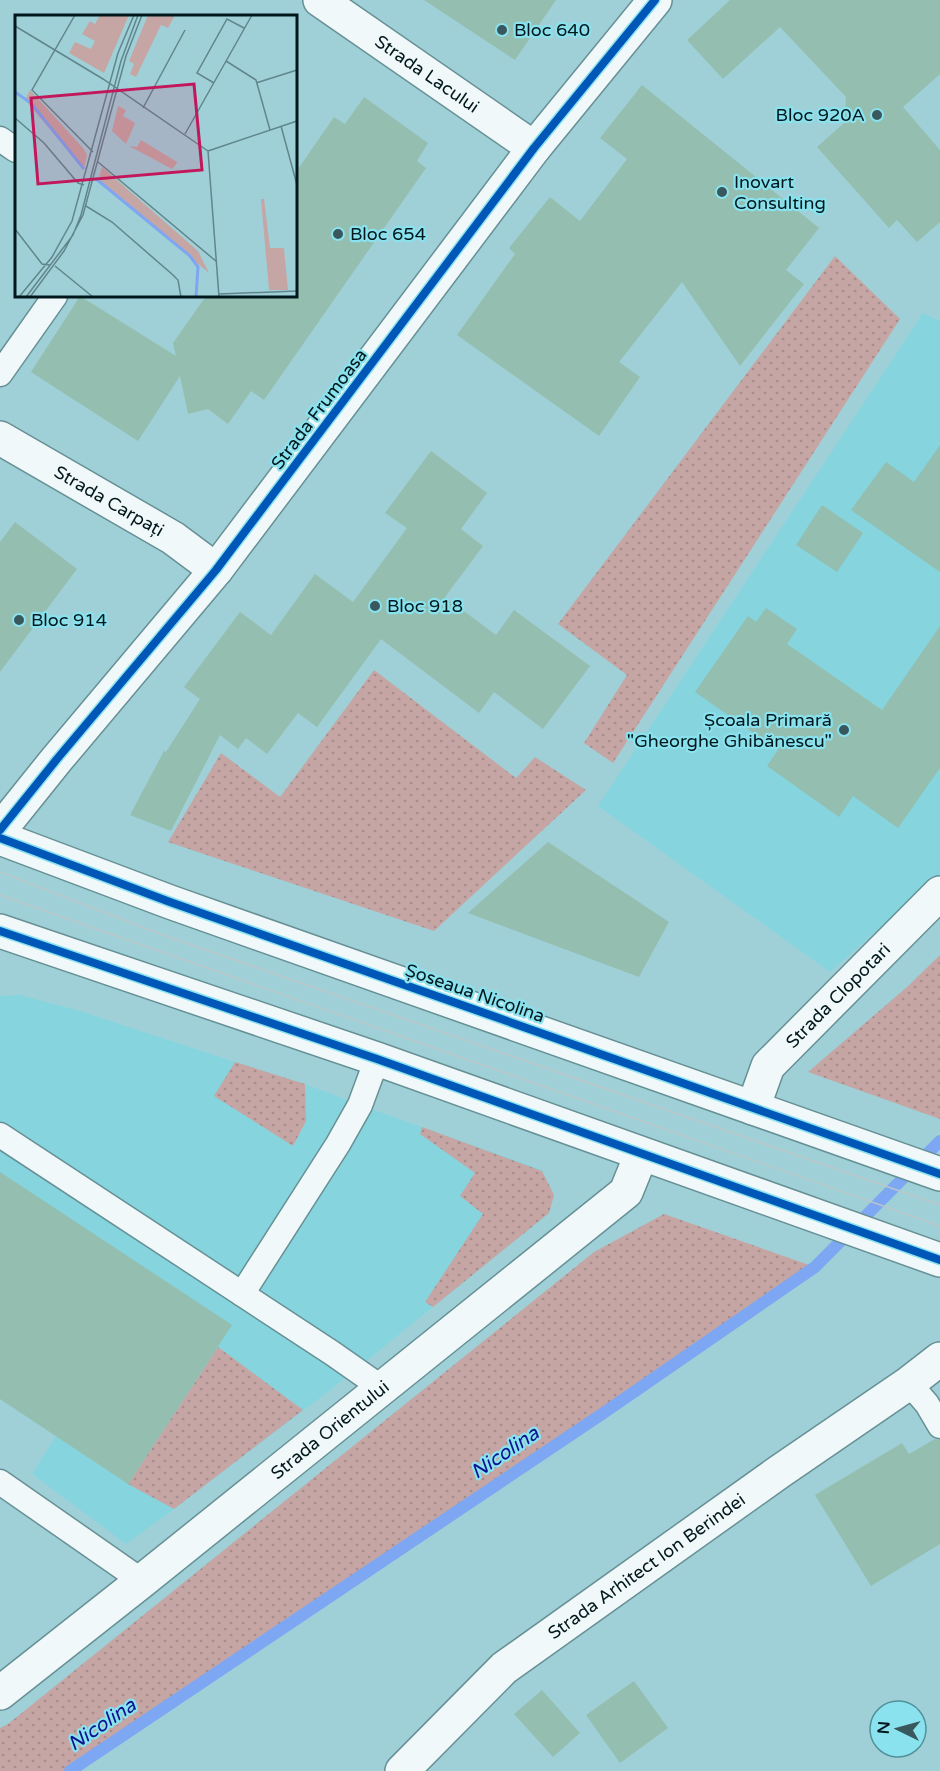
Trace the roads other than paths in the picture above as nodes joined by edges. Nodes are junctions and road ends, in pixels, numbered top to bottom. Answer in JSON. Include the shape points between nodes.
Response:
{"nodes":[{"id":1,"x":320,"y":0,"type":"edge"},
{"id":2,"x":655,"y":0,"type":"edge"},
{"id":3,"x":0,"y":139,"type":"edge"},
{"id":4,"x":534,"y":148,"type":"junction"},
{"id":5,"x":15,"y":149,"type":"edge"},
{"id":6,"x":54,"y":297,"type":"edge"},
{"id":7,"x":0,"y":374,"type":"edge"},
{"id":8,"x":0,"y":438,"type":"edge"},
{"id":9,"x":216,"y":570,"type":"junction"},
{"id":10,"x":0,"y":830,"type":"edge"},
{"id":11,"x":0,"y":838,"type":"edge"},
{"id":12,"x":940,"y":893,"type":"edge"},
{"id":13,"x":0,"y":932,"type":"edge"},
{"id":14,"x":377,"y":1059,"type":"junction"},
{"id":15,"x":767,"y":1113,"type":"junction"},
{"id":16,"x":0,"y":1135,"type":"edge"},
{"id":17,"x":641,"y":1155,"type":"junction"},
{"id":18,"x":940,"y":1174,"type":"edge"},
{"id":19,"x":937,"y":1259,"type":"edge"},
{"id":20,"x":242,"y":1294,"type":"junction"},
{"id":21,"x":940,"y":1359,"type":"edge"},
{"id":22,"x":909,"y":1383,"type":"junction"},
{"id":23,"x":382,"y":1388,"type":"junction"},
{"id":24,"x":940,"y":1426,"type":"edge"},
{"id":25,"x":0,"y":1482,"type":"edge"},
{"id":26,"x":142,"y":1581,"type":"junction"},
{"id":27,"x":0,"y":1693,"type":"edge"},
{"id":28,"x":402,"y":1771,"type":"edge"}],
"edges":[{"from":1,"to":4,"type":"street","name":"Strada Lacului"},
{"from":2,"to":4,"type":"street","name":"Strada Frumoasa"},
{"from":3,"to":5,"type":"lane"},
{"from":4,"to":9,"type":"street","name":"Strada Frumoasa"},
{"from":6,"to":7,"type":"lane"},
{"from":8,"to":9,"type":"street","name":"Strada Carpați","via":[[173,538]]},
{"from":9,"to":10,"type":"street","name":"Strada Frumoasa"},
{"from":11,"to":15,"type":"street","name":"Șoseaua Nicolina"},
{"from":12,"to":15,"type":"street","name":"Strada Clopotari","via":[[768,1066]]},
{"from":13,"to":14,"type":"street"},
{"from":14,"to":17,"type":"street"},
{"from":14,"to":20,"type":"lane","via":[[360,1105],[338,1144]]},
{"from":15,"to":18,"type":"street","name":"Șoseaua Nicolina"},
{"from":16,"to":20,"type":"lane"},
{"from":17,"to":19,"type":"street"},
{"from":17,"to":23,"type":"street","name":"Strada Orientului","via":[[626,1192]]},
{"from":20,"to":23,"type":"lane"},
{"from":21,"to":22,"type":"street","name":"Strada Arhitect Ion Berindei"},
{"from":22,"to":24,"type":"lane"},
{"from":22,"to":28,"type":"street","name":"Strada Arhitect Ion Berindei","via":[[504,1668]]},
{"from":23,"to":26,"type":"street","name":"Strada Orientului"},
{"from":25,"to":26,"type":"lane"},
{"from":26,"to":27,"type":"street","name":"Strada Orientului"}]}
